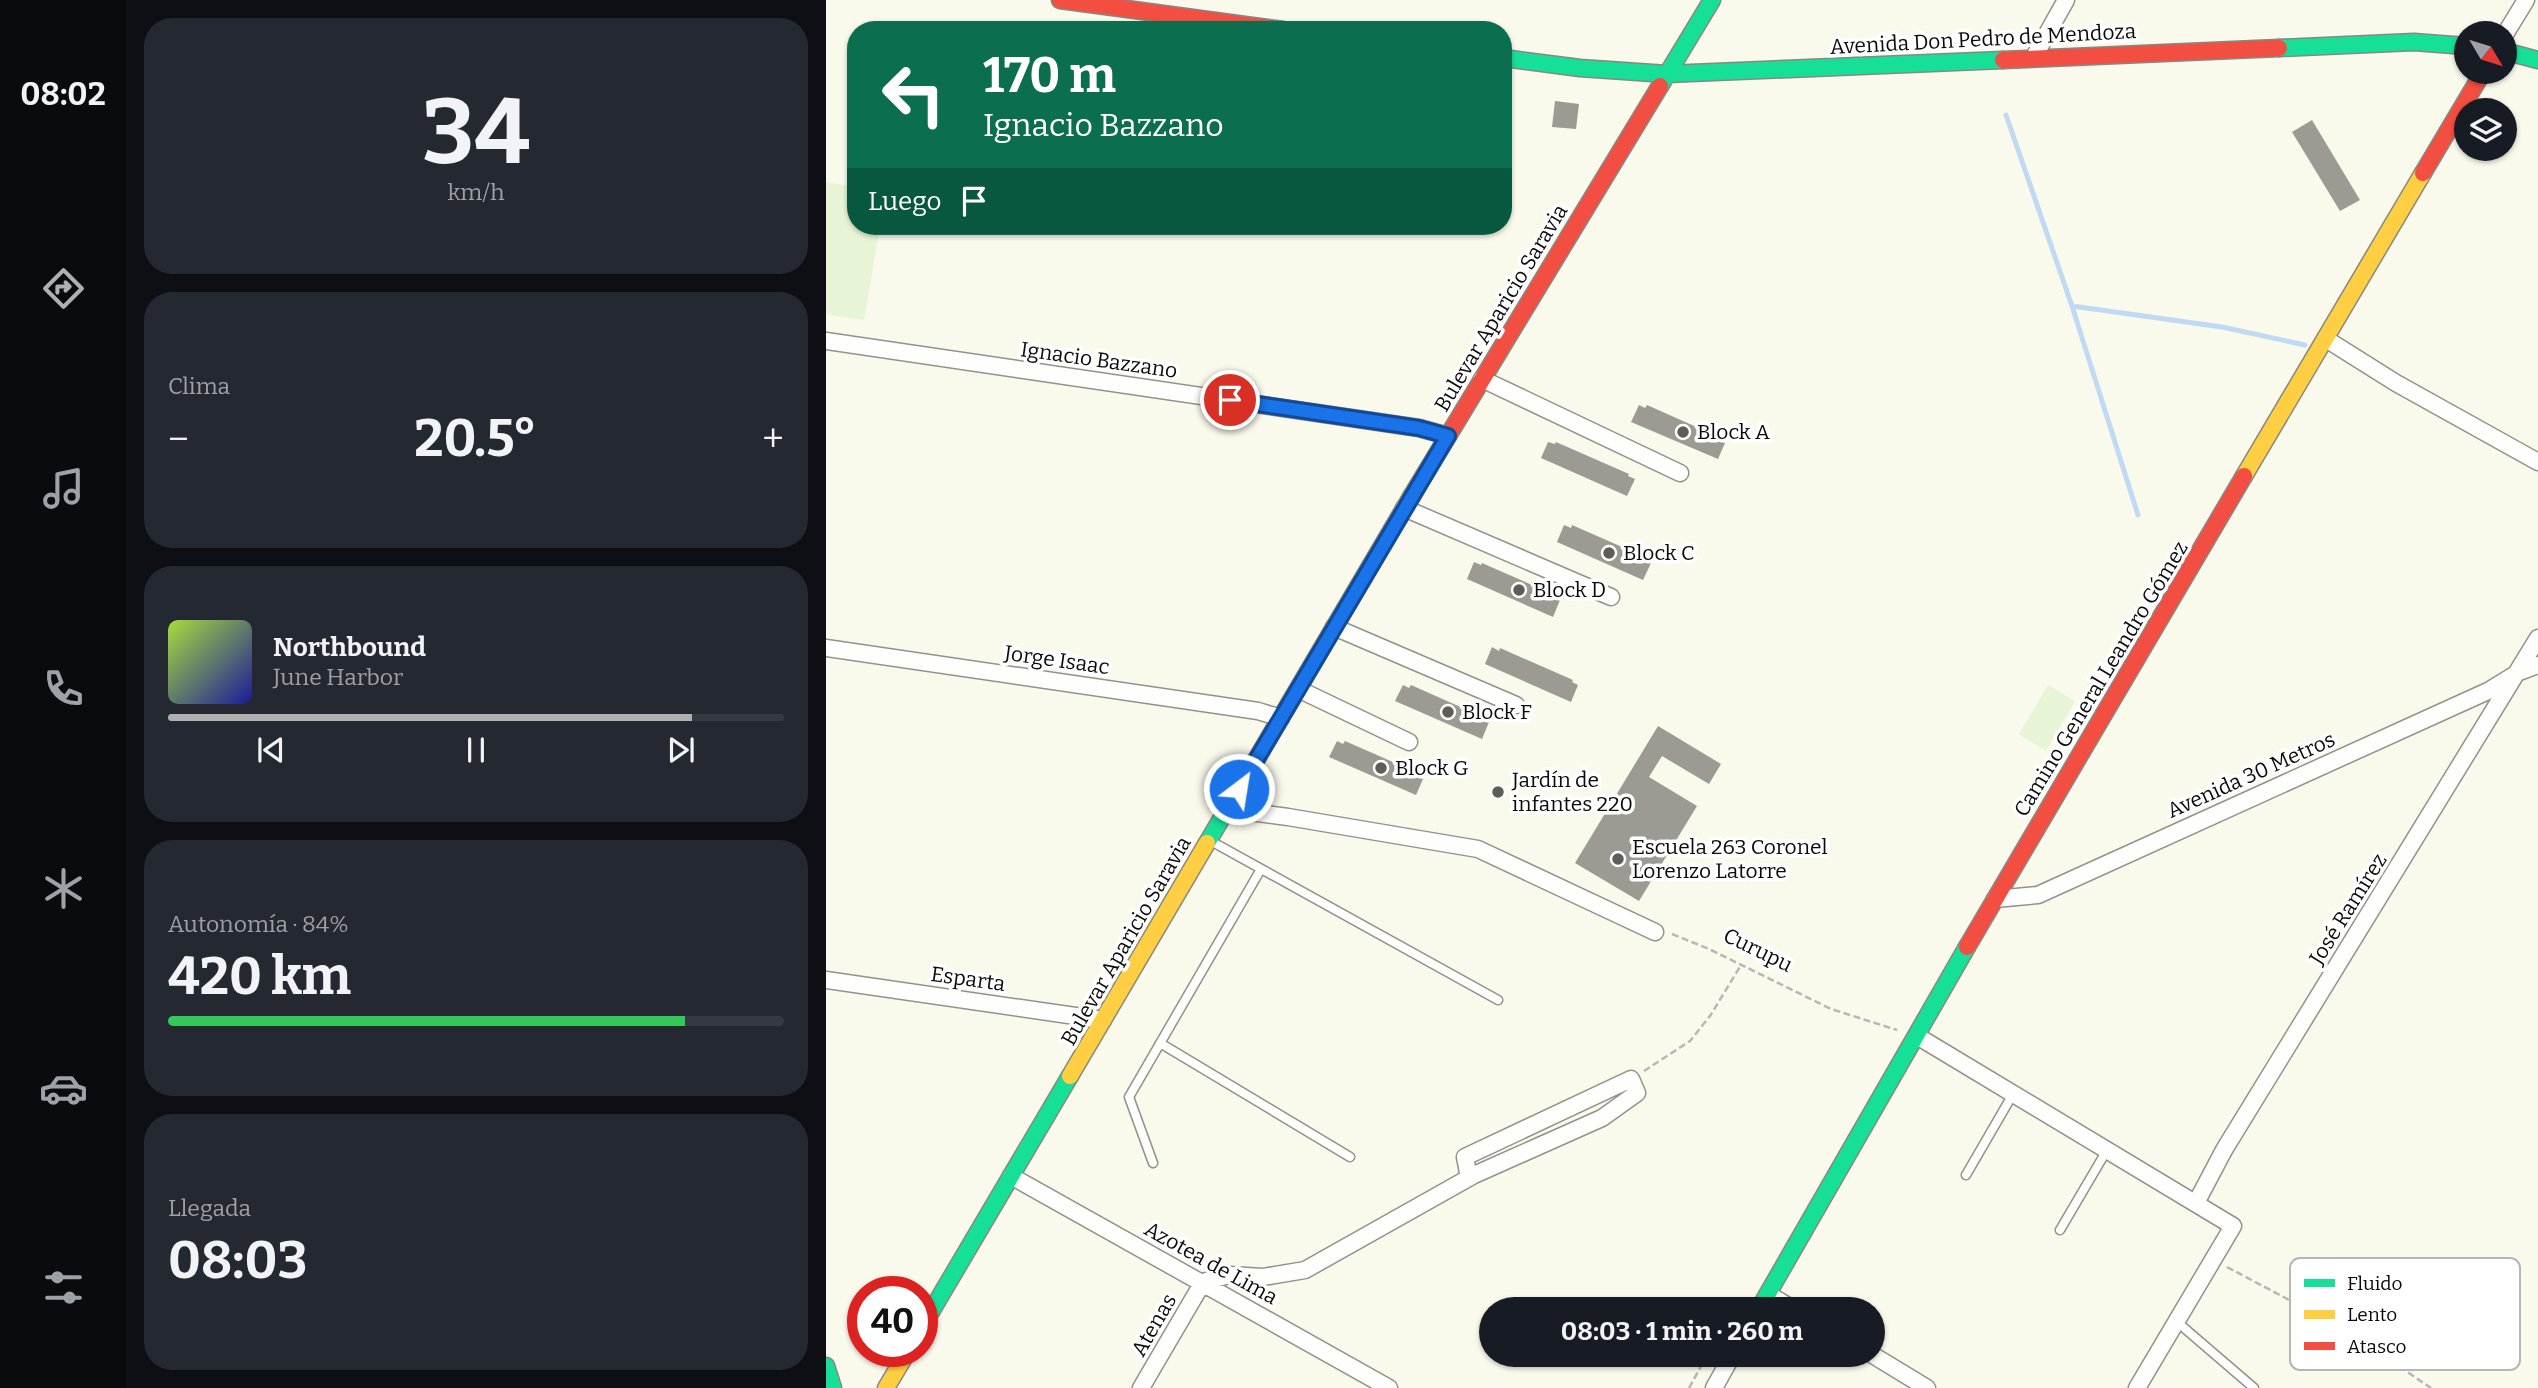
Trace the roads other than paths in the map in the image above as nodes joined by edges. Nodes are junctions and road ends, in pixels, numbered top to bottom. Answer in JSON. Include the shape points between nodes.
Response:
{"nodes":[{"id":1,"x":1060,"y":0,"type":"edge"},
{"id":2,"x":1712,"y":0,"type":"edge"},
{"id":3,"x":2066,"y":0,"type":"edge"},
{"id":4,"x":2526,"y":0,"type":"edge"},
{"id":5,"x":1216,"y":21,"type":"edge"},
{"id":6,"x":2513,"y":21,"type":"edge"},
{"id":7,"x":2454,"y":45,"type":"edge"},
{"id":8,"x":2517,"y":54,"type":"edge"},
{"id":9,"x":2035,"y":57,"type":"junction"},
{"id":10,"x":1512,"y":59,"type":"edge"},
{"id":11,"x":2538,"y":60,"type":"edge"},
{"id":12,"x":1667,"y":74,"type":"junction"},
{"id":13,"x":2476,"y":84,"type":"edge"},
{"id":14,"x":2326,"y":339,"type":"junction"},
{"id":15,"x":826,"y":341,"type":"edge"},
{"id":16,"x":1482,"y":379,"type":"junction"},
{"id":17,"x":1448,"y":436,"type":"junction"},
{"id":18,"x":2538,"y":462,"type":"edge"},
{"id":19,"x":1680,"y":473,"type":"dead end"},
{"id":20,"x":1404,"y":508,"type":"junction"},
{"id":21,"x":1611,"y":597,"type":"dead end"},
{"id":22,"x":1334,"y":627,"type":"junction"},
{"id":23,"x":2538,"y":638,"type":"edge"},
{"id":24,"x":826,"y":648,"type":"edge"},
{"id":25,"x":2538,"y":665,"type":"edge"},
{"id":26,"x":2519,"y":671,"type":"junction"},
{"id":27,"x":1298,"y":689,"type":"junction"},
{"id":28,"x":1516,"y":705,"type":"dead end"},
{"id":29,"x":1281,"y":718,"type":"junction"},
{"id":30,"x":1409,"y":742,"type":"dead end"},
{"id":31,"x":1227,"y":809,"type":"junction"},
{"id":32,"x":1209,"y":840,"type":"junction"},
{"id":33,"x":1261,"y":869,"type":"junction"},
{"id":34,"x":1995,"y":899,"type":"junction"},
{"id":35,"x":1655,"y":932,"type":"road end"},
{"id":36,"x":826,"y":980,"type":"edge"},
{"id":37,"x":1498,"y":1000,"type":"dead end"},
{"id":38,"x":1103,"y":1020,"type":"junction"},
{"id":39,"x":1917,"y":1036,"type":"junction"},
{"id":40,"x":1160,"y":1043,"type":"junction"},
{"id":41,"x":2013,"y":1094,"type":"junction"},
{"id":42,"x":2107,"y":1150,"type":"junction"},
{"id":43,"x":1350,"y":1157,"type":"dead end"},
{"id":44,"x":1153,"y":1163,"type":"dead end"},
{"id":45,"x":1966,"y":1175,"type":"dead end"},
{"id":46,"x":1011,"y":1176,"type":"junction"},
{"id":47,"x":1469,"y":1178,"type":"junction"},
{"id":48,"x":2196,"y":1203,"type":"junction"},
{"id":49,"x":2060,"y":1230,"type":"dead end"},
{"id":50,"x":1203,"y":1282,"type":"junction"},
{"id":51,"x":1768,"y":1294,"type":"junction"},
{"id":52,"x":1766,"y":1297,"type":"edge"},
{"id":53,"x":1773,"y":1297,"type":"edge"},
{"id":54,"x":938,"y":1300,"type":"edge"},
{"id":55,"x":2176,"y":1321,"type":"junction"},
{"id":56,"x":1885,"y":1362,"type":"edge"},
{"id":57,"x":826,"y":1366,"type":"edge"},
{"id":58,"x":898,"y":1367,"type":"edge"},
{"id":59,"x":1726,"y":1367,"type":"edge"},
{"id":60,"x":833,"y":1388,"type":"edge"},
{"id":61,"x":886,"y":1388,"type":"edge"},
{"id":62,"x":1141,"y":1388,"type":"edge"},
{"id":63,"x":1389,"y":1388,"type":"edge"},
{"id":64,"x":1714,"y":1388,"type":"edge"},
{"id":65,"x":1927,"y":1388,"type":"edge"},
{"id":66,"x":2137,"y":1388,"type":"edge"},
{"id":67,"x":2254,"y":1388,"type":"edge"}],
"edges":[{"from":1,"to":5,"type":"street"},
{"from":2,"to":12,"type":"street","name":"Bulevar Aparicio Saravia"},
{"from":3,"to":9,"type":"street"},
{"from":4,"to":6,"type":"street"},
{"from":7,"to":9,"type":"street","name":"Avenida Don Pedro de Mendoza","via":[[2414,42]]},
{"from":8,"to":11,"type":"street"},
{"from":9,"to":12,"type":"street","name":"Avenida Don Pedro de Mendoza"},
{"from":10,"to":12,"type":"street","name":"Avenida Don Pedro de Mendoza"},
{"from":12,"to":16,"type":"street","name":"Bulevar Aparicio Saravia"},
{"from":13,"to":14,"type":"street","name":"Camino General Leandro Gómez"},
{"from":14,"to":18,"type":"street"},
{"from":14,"to":34,"type":"street","name":"Camino General Leandro Gómez"},
{"from":15,"to":17,"type":"street","name":"Ignacio Bazzano","via":[[1419,428]]},
{"from":16,"to":17,"type":"street","name":"Bulevar Aparicio Saravia"},
{"from":16,"to":19,"type":"street"},
{"from":17,"to":20,"type":"street","name":"Bulevar Aparicio Saravia"},
{"from":20,"to":21,"type":"street"},
{"from":20,"to":22,"type":"street","name":"Bulevar Aparicio Saravia"},
{"from":22,"to":27,"type":"street","name":"Bulevar Aparicio Saravia"},
{"from":22,"to":28,"type":"street"},
{"from":23,"to":26,"type":"street","name":"José Ramírez"},
{"from":24,"to":29,"type":"street","name":"Jorge Isaac"},
{"from":25,"to":26,"type":"street"},
{"from":26,"to":34,"type":"street","name":"Avenida 30 Metros","via":[[2488,691],[2038,895]]},
{"from":26,"to":48,"type":"street","name":"José Ramírez","via":[[2224,1150]]},
{"from":27,"to":29,"type":"street","name":"Bulevar Aparicio Saravia"},
{"from":27,"to":30,"type":"street"},
{"from":29,"to":31,"type":"street","name":"Bulevar Aparicio Saravia"},
{"from":31,"to":32,"type":"street","name":"Bulevar Aparicio Saravia"},
{"from":31,"to":35,"type":"street","via":[[1478,849]]},
{"from":32,"to":33,"type":"lane"},
{"from":32,"to":38,"type":"street","name":"Bulevar Aparicio Saravia"},
{"from":33,"to":37,"type":"lane"},
{"from":33,"to":40,"type":"lane"},
{"from":34,"to":39,"type":"street","name":"Camino General Leandro Gómez"},
{"from":36,"to":38,"type":"street","name":"Esparta"},
{"from":38,"to":46,"type":"street","name":"Bulevar Aparicio Saravia"},
{"from":39,"to":41,"type":"street"},
{"from":39,"to":51,"type":"street","name":"Camino General Leandro Gómez"},
{"from":40,"to":43,"type":"lane"},
{"from":40,"to":44,"type":"lane","via":[[1129,1097]]},
{"from":41,"to":42,"type":"street"},
{"from":41,"to":45,"type":"lane"},
{"from":42,"to":48,"type":"street"},
{"from":42,"to":49,"type":"lane"},
{"from":46,"to":50,"type":"street","name":"Azotea de Lima"},
{"from":46,"to":54,"type":"street","name":"Bulevar Aparicio Saravia"},
{"from":47,"to":47,"type":"street","via":[[1602,1118],[1637,1093],[1631,1079],[1465,1157]]},
{"from":47,"to":50,"type":"street","via":[[1304,1270],[1263,1277],[1229,1275]]},
{"from":48,"to":55,"type":"street","via":[[2233,1226]]},
{"from":50,"to":62,"type":"street","name":"Atenas"},
{"from":50,"to":63,"type":"street","name":"Azotea de Lima"},
{"from":51,"to":52,"type":"street","name":"Camino General Leandro Gómez"},
{"from":51,"to":53,"type":"street"},
{"from":55,"to":66,"type":"street"},
{"from":55,"to":67,"type":"lane"},
{"from":56,"to":65,"type":"street"},
{"from":57,"to":60,"type":"street"},
{"from":58,"to":61,"type":"street"},
{"from":59,"to":64,"type":"street"}]}
